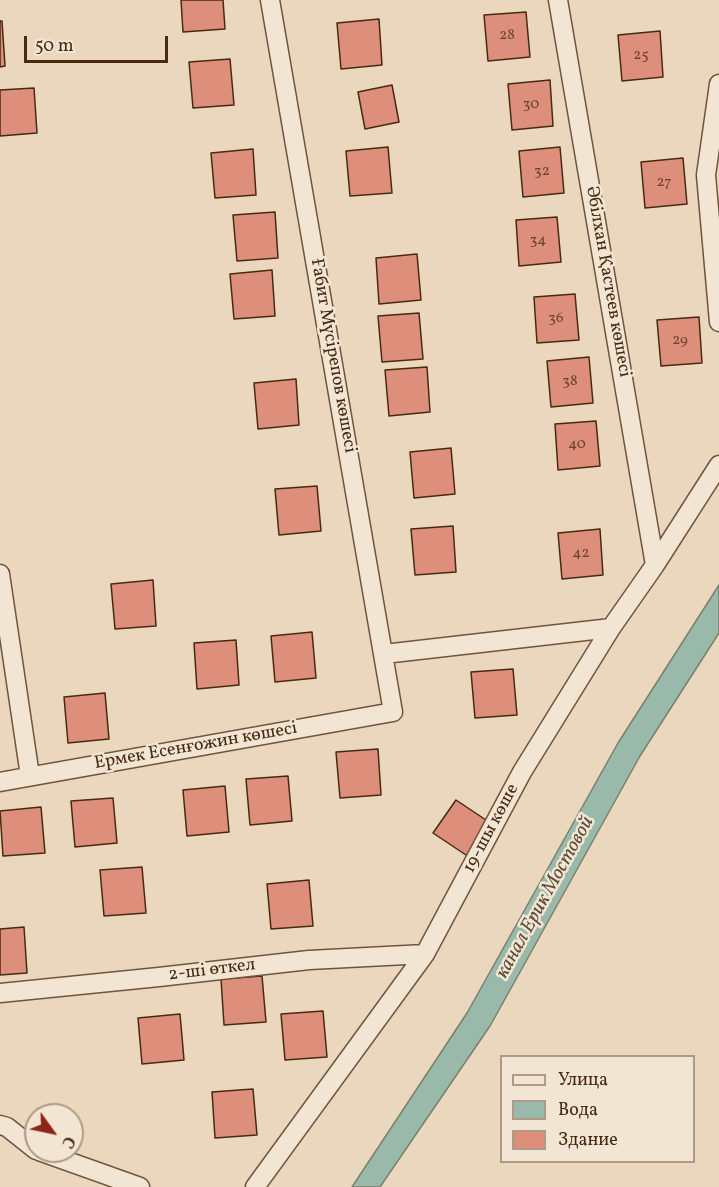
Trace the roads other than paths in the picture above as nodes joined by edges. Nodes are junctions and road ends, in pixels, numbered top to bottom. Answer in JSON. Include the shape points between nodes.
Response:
{"nodes":[{"id":1,"x":270,"y":0,"type":"edge"},
{"id":2,"x":558,"y":0,"type":"edge"},
{"id":3,"x":719,"y":84,"type":"edge"},
{"id":4,"x":719,"y":322,"type":"edge"},
{"id":5,"x":719,"y":465,"type":"edge"},
{"id":6,"x":656,"y":565,"type":"junction"},
{"id":7,"x":0,"y":574,"type":"edge"},
{"id":8,"x":611,"y":628,"type":"junction"},
{"id":9,"x":384,"y":654,"type":"junction"},
{"id":10,"x":393,"y":712,"type":"joint"},
{"id":11,"x":30,"y":777,"type":"junction"},
{"id":12,"x":0,"y":782,"type":"edge"},
{"id":13,"x":425,"y":954,"type":"junction"},
{"id":14,"x":0,"y":993,"type":"edge"},
{"id":15,"x":0,"y":1125,"type":"edge"},
{"id":16,"x":24,"y":1140,"type":"edge"},
{"id":17,"x":74,"y":1163,"type":"edge"},
{"id":18,"x":140,"y":1187,"type":"edge"},
{"id":19,"x":255,"y":1187,"type":"edge"}],
"edges":[{"from":1,"to":9,"type":"street","name":"Ғабит Мүсірепов көшесi"},
{"from":2,"to":6,"type":"street","name":"Әбілхан Қастеев көшесi"},
{"from":3,"to":4,"type":"street","via":[[706,175]]},
{"from":5,"to":6,"type":"street","name":"19-шы көше"},
{"from":6,"to":8,"type":"street","name":"19-шы көше"},
{"from":7,"to":11,"type":"street"},
{"from":8,"to":9,"type":"street"},
{"from":8,"to":13,"type":"street","name":"19-шы көше","via":[[522,772]]},
{"from":9,"to":10,"type":"street","name":"Ғабит Мүсірепов көшесi"},
{"from":10,"to":11,"type":"street","name":"Ермек Есенғожин көшесі"},
{"from":11,"to":12,"type":"street","name":"Ермек Есенғожин көшесі"},
{"from":13,"to":14,"type":"street","name":"2-шi өткел","via":[[309,960]]},
{"from":13,"to":19,"type":"street","name":"19-шы көше"},
{"from":15,"to":16,"type":"street"},
{"from":17,"to":18,"type":"street"}]}
